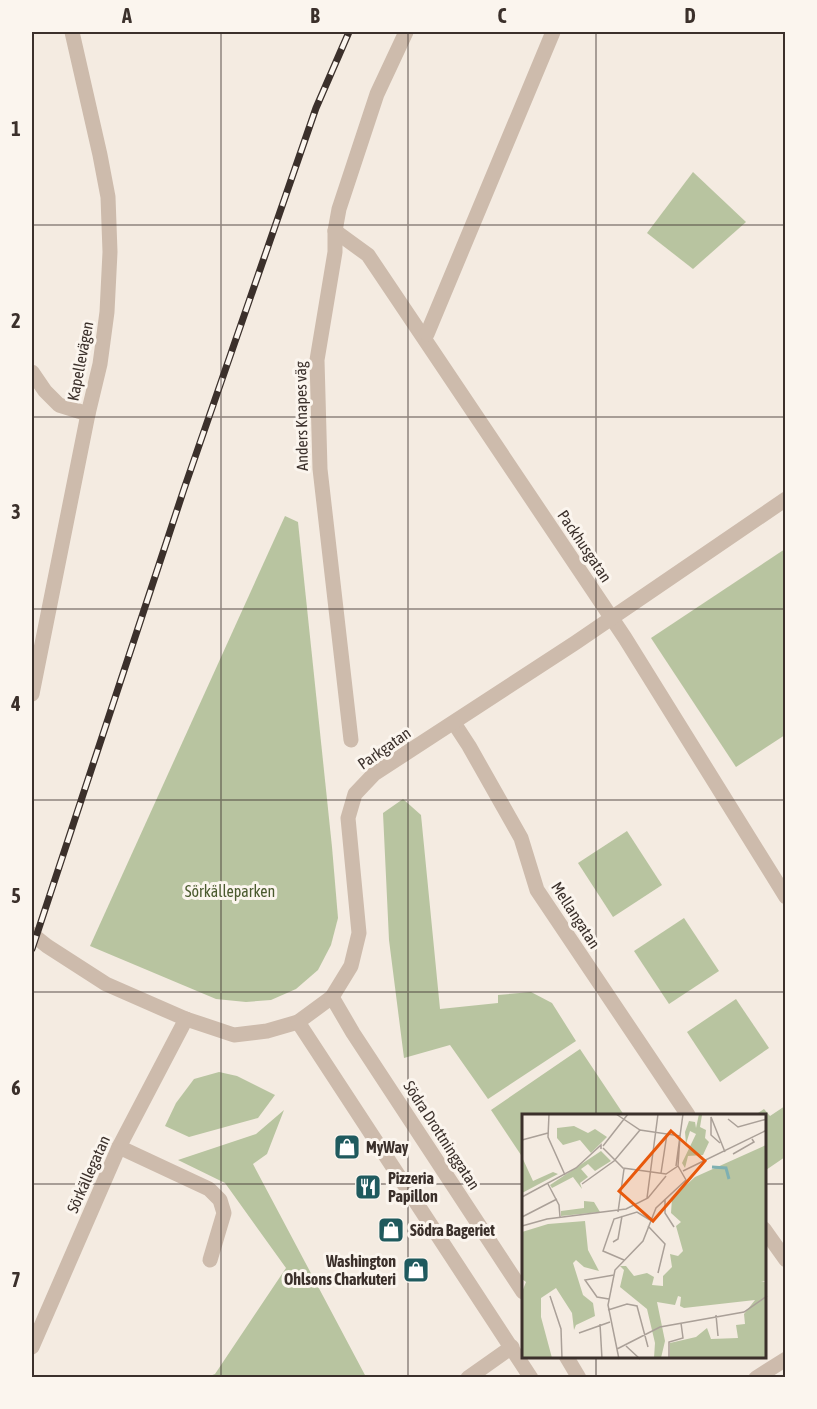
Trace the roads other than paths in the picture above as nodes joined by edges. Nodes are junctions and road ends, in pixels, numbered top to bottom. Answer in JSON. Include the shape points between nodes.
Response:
{"nodes":[{"id":1,"x":72,"y":32,"type":"edge"},
{"id":2,"x":406,"y":32,"type":"edge"},
{"id":3,"x":553,"y":32,"type":"edge"},
{"id":4,"x":335,"y":231,"type":"junction"},
{"id":5,"x":428,"y":334,"type":"dead end"},
{"id":6,"x":32,"y":372,"type":"edge"},
{"id":7,"x":88,"y":414,"type":"junction"},
{"id":8,"x":786,"y":499,"type":"edge"},
{"id":9,"x":611,"y":618,"type":"junction"},
{"id":10,"x":32,"y":694,"type":"edge"},
{"id":11,"x":454,"y":723,"type":"junction"},
{"id":12,"x":351,"y":740,"type":"dead end"},
{"id":13,"x":786,"y":897,"type":"edge"},
{"id":14,"x":32,"y":934,"type":"edge"},
{"id":15,"x":332,"y":997,"type":"junction"},
{"id":16,"x":186,"y":1019,"type":"junction"},
{"id":17,"x":298,"y":1022,"type":"junction"},
{"id":18,"x":687,"y":1114,"type":"edge"},
{"id":19,"x":119,"y":1147,"type":"junction"},
{"id":20,"x":766,"y":1230,"type":"edge"},
{"id":21,"x":210,"y":1260,"type":"dead end"},
{"id":22,"x":786,"y":1260,"type":"edge"},
{"id":23,"x":522,"y":1290,"type":"edge"},
{"id":24,"x":32,"y":1347,"type":"edge"},
{"id":25,"x":512,"y":1347,"type":"junction"},
{"id":26,"x":567,"y":1358,"type":"edge"},
{"id":27,"x":786,"y":1359,"type":"edge"},
{"id":28,"x":468,"y":1377,"type":"edge"},
{"id":29,"x":531,"y":1377,"type":"edge"},
{"id":30,"x":579,"y":1377,"type":"edge"},
{"id":31,"x":756,"y":1377,"type":"edge"}],
"edges":[{"from":1,"to":7,"type":"street","name":"Kapellevägen","via":[[108,197],[107,312]]},
{"from":2,"to":4,"type":"street","name":"Anders Knapes väg","via":[[377,94]]},
{"from":3,"to":5,"type":"street"},
{"from":4,"to":9,"type":"street","name":"Packhusgatan","via":[[368,255]]},
{"from":4,"to":12,"type":"street","name":"Anders Knapes väg","via":[[317,360],[320,470]]},
{"from":6,"to":7,"type":"street","via":[[59,405]]},
{"from":7,"to":10,"type":"street","name":"Kapellevägen"},
{"from":8,"to":9,"type":"street","name":"Parkgatan"},
{"from":9,"to":11,"type":"street","name":"Parkgatan"},
{"from":9,"to":13,"type":"street","name":"Packhusgatan"},
{"from":11,"to":15,"type":"street","name":"Parkgatan","via":[[374,774],[355,794],[348,818],[359,933],[351,966]]},
{"from":11,"to":18,"type":"street","name":"Mellangatan","via":[[521,838],[537,890]]},
{"from":14,"to":16,"type":"street","name":"Parkgatan","via":[[106,984]]},
{"from":15,"to":17,"type":"street","name":"Parkgatan"},
{"from":15,"to":23,"type":"street","name":"Södra Drottninggatan"},
{"from":16,"to":17,"type":"street","name":"Parkgatan","via":[[234,1035]]},
{"from":16,"to":19,"type":"street","name":"Sörkällegatan"},
{"from":17,"to":25,"type":"street"},
{"from":19,"to":21,"type":"street","via":[[209,1189],[220,1200],[224,1213]]},
{"from":19,"to":24,"type":"street","name":"Sörkällegatan"},
{"from":20,"to":22,"type":"street"},
{"from":25,"to":28,"type":"street"},
{"from":25,"to":29,"type":"street"},
{"from":26,"to":30,"type":"street"},
{"from":27,"to":31,"type":"street"}]}
